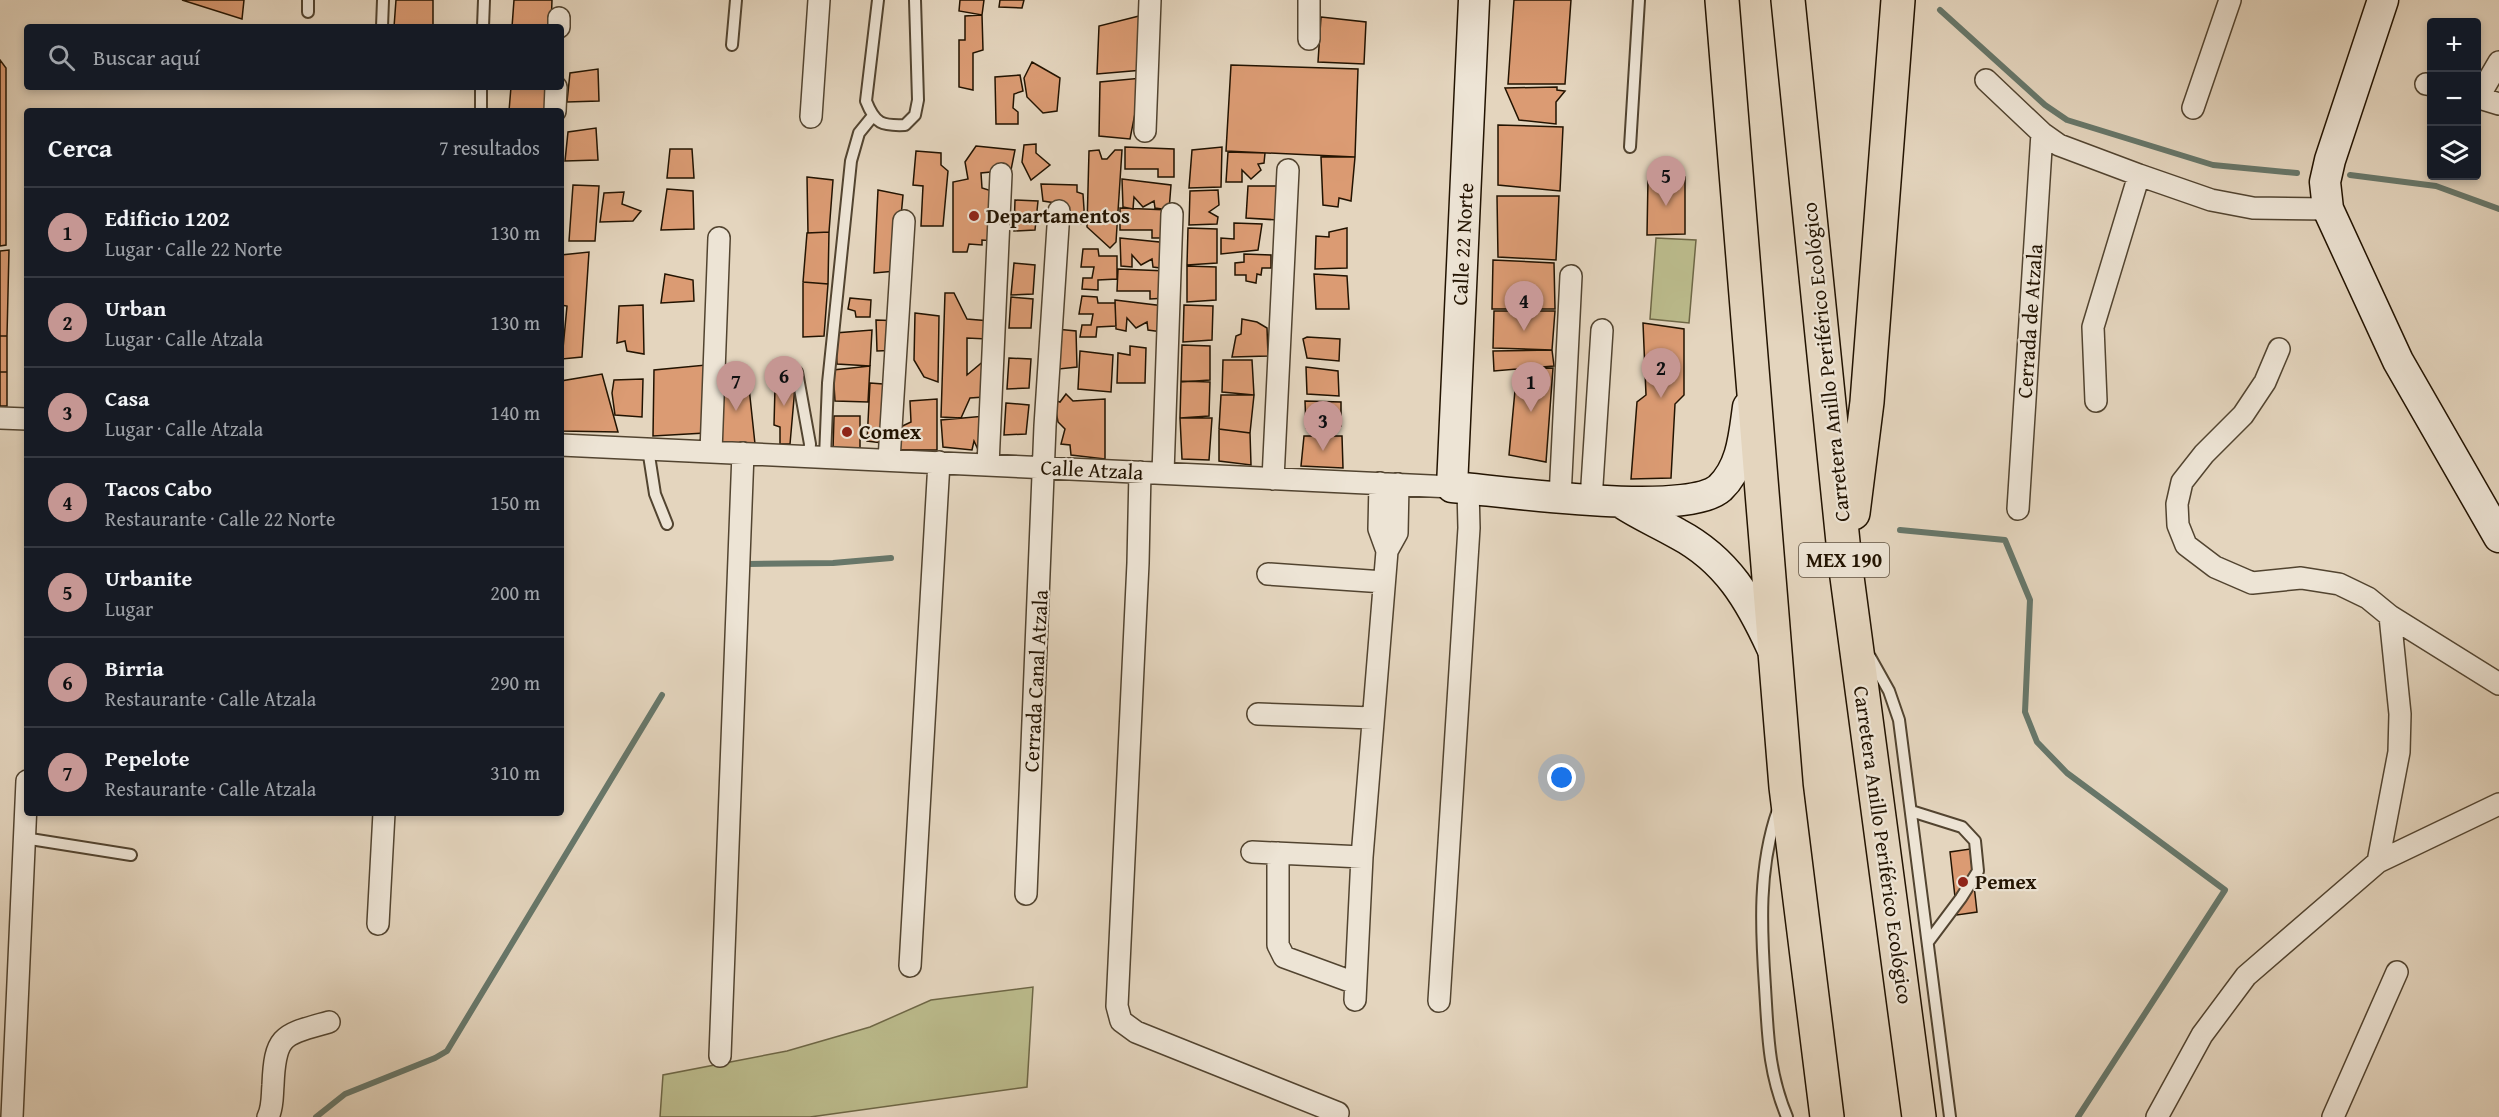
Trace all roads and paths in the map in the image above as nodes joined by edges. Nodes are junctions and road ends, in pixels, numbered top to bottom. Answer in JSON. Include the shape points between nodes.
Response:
{"nodes":[{"id":1,"x":308,"y":0,"type":"edge"},
{"id":2,"x":383,"y":0,"type":"edge"},
{"id":3,"x":484,"y":0,"type":"edge"},
{"id":4,"x":736,"y":0,"type":"edge"},
{"id":5,"x":819,"y":0,"type":"edge"},
{"id":6,"x":878,"y":0,"type":"edge"},
{"id":7,"x":915,"y":0,"type":"edge"},
{"id":8,"x":1150,"y":0,"type":"edge"},
{"id":9,"x":1309,"y":0,"type":"edge"},
{"id":10,"x":1474,"y":0,"type":"edge"},
{"id":11,"x":1639,"y":0,"type":"edge"},
{"id":12,"x":1722,"y":0,"type":"edge"},
{"id":13,"x":1788,"y":0,"type":"edge"},
{"id":14,"x":1898,"y":0,"type":"edge"},
{"id":15,"x":2230,"y":0,"type":"edge"},
{"id":16,"x":2383,"y":0,"type":"edge"},
{"id":17,"x":308,"y":12,"type":"dead end"},
{"id":18,"x":382,"y":24,"type":"edge"},
{"id":19,"x":483,"y":24,"type":"edge"},
{"id":20,"x":1309,"y":39,"type":"dead end"},
{"id":21,"x":732,"y":45,"type":"dead end"},
{"id":22,"x":2499,"y":62,"type":"edge"},
{"id":23,"x":1986,"y":80,"type":"dead end"},
{"id":24,"x":481,"y":90,"type":"edge"},
{"id":25,"x":556,"y":90,"type":"edge"},
{"id":26,"x":2481,"y":91,"type":"edge"},
{"id":27,"x":2481,"y":98,"type":"edge"},
{"id":28,"x":2499,"y":104,"type":"edge"},
{"id":29,"x":481,"y":108,"type":"edge"},
{"id":30,"x":555,"y":108,"type":"edge"},
{"id":31,"x":2193,"y":108,"type":"dead end"},
{"id":32,"x":811,"y":117,"type":"dead end"},
{"id":33,"x":872,"y":117,"type":"junction"},
{"id":34,"x":1145,"y":131,"type":"dead end"},
{"id":35,"x":2042,"y":133,"type":"junction"},
{"id":36,"x":1630,"y":147,"type":"dead end"},
{"id":37,"x":1288,"y":170,"type":"dead end"},
{"id":38,"x":1001,"y":174,"type":"dead end"},
{"id":39,"x":2139,"y":175,"type":"junction"},
{"id":40,"x":2328,"y":209,"type":"junction"},
{"id":41,"x":1059,"y":211,"type":"dead end"},
{"id":42,"x":1172,"y":214,"type":"dead end"},
{"id":43,"x":904,"y":221,"type":"dead end"},
{"id":44,"x":719,"y":238,"type":"dead end"},
{"id":45,"x":1571,"y":276,"type":"dead end"},
{"id":46,"x":1602,"y":330,"type":"dead end"},
{"id":47,"x":2279,"y":349,"type":"dead end"},
{"id":48,"x":797,"y":372,"type":"dead end"},
{"id":49,"x":1753,"y":379,"type":"junction"},
{"id":50,"x":2096,"y":401,"type":"dead end"},
{"id":51,"x":0,"y":418,"type":"edge"},
{"id":52,"x":24,"y":419,"type":"edge"},
{"id":53,"x":564,"y":445,"type":"edge"},
{"id":54,"x":648,"y":449,"type":"junction"},
{"id":55,"x":711,"y":452,"type":"junction"},
{"id":56,"x":743,"y":453,"type":"junction"},
{"id":57,"x":817,"y":457,"type":"junction"},
{"id":58,"x":889,"y":460,"type":"junction"},
{"id":59,"x":939,"y":462,"type":"junction"},
{"id":60,"x":988,"y":465,"type":"junction"},
{"id":61,"x":1044,"y":468,"type":"junction"},
{"id":62,"x":1140,"y":472,"type":"junction"},
{"id":63,"x":1163,"y":473,"type":"junction"},
{"id":64,"x":1273,"y":479,"type":"junction"},
{"id":65,"x":1389,"y":484,"type":"junction"},
{"id":66,"x":1460,"y":488,"type":"junction"},
{"id":67,"x":1560,"y":497,"type":"junction"},
{"id":68,"x":1591,"y":500,"type":"junction"},
{"id":69,"x":1622,"y":503,"type":"junction"},
{"id":70,"x":2018,"y":509,"type":"dead end"},
{"id":71,"x":667,"y":524,"type":"dead end"},
{"id":72,"x":2499,"y":537,"type":"edge"},
{"id":73,"x":1845,"y":562,"type":"junction"},
{"id":74,"x":1268,"y":574,"type":"dead end"},
{"id":75,"x":1384,"y":582,"type":"junction"},
{"id":76,"x":2390,"y":616,"type":"junction"},
{"id":77,"x":1854,"y":632,"type":"junction"},
{"id":78,"x":1775,"y":656,"type":"junction"},
{"id":79,"x":2499,"y":684,"type":"edge"},
{"id":80,"x":1257,"y":714,"type":"dead end"},
{"id":81,"x":1373,"y":718,"type":"junction"},
{"id":82,"x":1786,"y":787,"type":"junction"},
{"id":83,"x":2499,"y":804,"type":"edge"},
{"id":84,"x":1911,"y":811,"type":"junction"},
{"id":85,"x":25,"y":816,"type":"edge"},
{"id":86,"x":384,"y":816,"type":"edge"},
{"id":87,"x":24,"y":838,"type":"junction"},
{"id":88,"x":1252,"y":852,"type":"dead end"},
{"id":89,"x":1278,"y":853,"type":"junction"},
{"id":90,"x":131,"y":855,"type":"dead end"},
{"id":91,"x":1362,"y":857,"type":"junction"},
{"id":92,"x":2378,"y":861,"type":"junction"},
{"id":93,"x":1026,"y":894,"type":"dead end"},
{"id":94,"x":378,"y":924,"type":"dead end"},
{"id":95,"x":1928,"y":942,"type":"junction"},
{"id":96,"x":910,"y":966,"type":"dead end"},
{"id":97,"x":2397,"y":972,"type":"dead end"},
{"id":98,"x":1439,"y":1001,"type":"dead end"},
{"id":99,"x":329,"y":1022,"type":"dead end"},
{"id":100,"x":720,"y":1056,"type":"dead end"},
{"id":101,"x":1338,"y":1113,"type":"dead end"},
{"id":102,"x":12,"y":1117,"type":"edge"},
{"id":103,"x":268,"y":1117,"type":"edge"},
{"id":104,"x":1787,"y":1117,"type":"edge"},
{"id":105,"x":1827,"y":1117,"type":"edge"},
{"id":106,"x":1919,"y":1117,"type":"edge"},
{"id":107,"x":1950,"y":1117,"type":"edge"},
{"id":108,"x":2157,"y":1117,"type":"edge"},
{"id":109,"x":2333,"y":1117,"type":"edge"}],
"edges":[{"from":1,"to":17,"type":"lane"},
{"from":2,"to":18,"type":"lane"},
{"from":3,"to":19,"type":"lane"},
{"from":4,"to":21,"type":"lane"},
{"from":5,"to":32,"type":"street"},
{"from":6,"to":33,"type":"lane","via":[[866,102]]},
{"from":7,"to":33,"type":"lane","via":[[915,115],[905,125],[888,125]]},
{"from":8,"to":34,"type":"street"},
{"from":9,"to":20,"type":"street"},
{"from":10,"to":66,"type":"street","name":"Calle 22 Norte"},
{"from":11,"to":36,"type":"lane"},
{"from":12,"to":49,"type":"highway","number":"MEX 190"},
{"from":13,"to":73,"type":"highway","name":"Carretera Anillo Periférico Ecológico","number":"MEX 190"},
{"from":14,"to":73,"type":"highway","via":[[1868,402]]},
{"from":15,"to":31,"type":"street"},
{"from":16,"to":40,"type":"street","via":[[2330,160],[2325,182]]},
{"from":22,"to":26,"type":"street"},
{"from":23,"to":35,"type":"street"},
{"from":24,"to":29,"type":"lane"},
{"from":25,"to":30,"type":"street"},
{"from":27,"to":28,"type":"street"},
{"from":33,"to":57,"type":"lane","via":[[860,133],[851,161],[830,371]]},
{"from":35,"to":39,"type":"street","via":[[2059,145]]},
{"from":35,"to":70,"type":"street","name":"Cerrada de Atzala"},
{"from":37,"to":64,"type":"street"},
{"from":38,"to":60,"type":"street"},
{"from":39,"to":40,"type":"street","via":[[2211,200],[2253,208]]},
{"from":39,"to":50,"type":"street","via":[[2093,327]]},
{"from":40,"to":72,"type":"street","via":[[2398,361]]},
{"from":41,"to":61,"type":"street","name":"Cerrada Canal Atzala"},
{"from":42,"to":63,"type":"street"},
{"from":43,"to":58,"type":"street"},
{"from":44,"to":55,"type":"street"},
{"from":45,"to":67,"type":"street"},
{"from":46,"to":68,"type":"street"},
{"from":47,"to":76,"type":"street","via":[[2265,382],[2243,415],[2182,482],[2178,525],[2186,545],[2215,567],[2252,583],[2301,578],[2338,584],[2368,598]]},
{"from":48,"to":57,"type":"lane","via":[[810,444]]},
{"from":49,"to":69,"type":"street","name":"Calle Atzala","via":[[1740,455],[1720,487],[1701,498]]},
{"from":49,"to":78,"type":"highway","number":"MEX 190"},
{"from":51,"to":52,"type":"street"},
{"from":53,"to":54,"type":"street","name":"Calle Atzala"},
{"from":54,"to":55,"type":"street","name":"Calle Atzala"},
{"from":54,"to":71,"type":"lane","via":[[655,494]]},
{"from":55,"to":56,"type":"street","name":"Calle Atzala"},
{"from":56,"to":57,"type":"street","name":"Calle Atzala"},
{"from":56,"to":100,"type":"street"},
{"from":57,"to":58,"type":"street","name":"Calle Atzala"},
{"from":58,"to":59,"type":"street","name":"Calle Atzala"},
{"from":59,"to":60,"type":"street","name":"Calle Atzala"},
{"from":59,"to":96,"type":"street"},
{"from":60,"to":61,"type":"street","name":"Calle Atzala"},
{"from":61,"to":62,"type":"street","name":"Calle Atzala"},
{"from":61,"to":93,"type":"street","name":"Cerrada Canal Atzala"},
{"from":62,"to":63,"type":"street","name":"Calle Atzala"},
{"from":62,"to":101,"type":"street","via":[[1117,1006],[1121,1021],[1136,1032]]},
{"from":63,"to":64,"type":"street","name":"Calle Atzala"},
{"from":64,"to":65,"type":"street","name":"Calle Atzala"},
{"from":65,"to":66,"type":"street","name":"Calle Atzala"},
{"from":65,"to":75,"type":"street","via":[[1379,529],[1387,551]]},
{"from":66,"to":67,"type":"street","name":"Calle Atzala"},
{"from":66,"to":98,"type":"street","via":[[1469,528]]},
{"from":67,"to":68,"type":"street","name":"Calle Atzala"},
{"from":68,"to":69,"type":"street","name":"Calle Atzala"},
{"from":69,"to":78,"type":"street","name":"Calle Atzala","via":[[1679,534],[1723,568],[1750,602]]},
{"from":73,"to":77,"type":"highway","name":"Carretera Anillo Periférico Ecológico","number":"MEX 190"},
{"from":74,"to":75,"type":"street"},
{"from":75,"to":81,"type":"street"},
{"from":76,"to":79,"type":"street"},
{"from":76,"to":92,"type":"street","via":[[2400,714],[2399,752]]},
{"from":77,"to":84,"type":"lane","via":[[1895,705]]},
{"from":77,"to":106,"type":"highway","name":"Carretera Anillo Periférico Ecológico","number":"MEX 190"},
{"from":78,"to":82,"type":"highway","number":"MEX 190"},
{"from":80,"to":81,"type":"street"},
{"from":81,"to":91,"type":"street"},
{"from":82,"to":104,"type":"lane","via":[[1766,858],[1761,933],[1769,1062]]},
{"from":82,"to":105,"type":"highway","number":"MEX 190"},
{"from":83,"to":92,"type":"street"},
{"from":84,"to":95,"type":"lane"},
{"from":84,"to":95,"type":"lane","via":[[1962,828],[1975,842],[1978,871]]},
{"from":85,"to":87,"type":"street"},
{"from":86,"to":94,"type":"street"},
{"from":87,"to":90,"type":"lane"},
{"from":87,"to":102,"type":"street"},
{"from":88,"to":89,"type":"street"},
{"from":89,"to":91,"type":"street"},
{"from":89,"to":91,"type":"street","via":[[1278,945],[1284,957],[1356,991]]},
{"from":92,"to":108,"type":"street","via":[[2246,976],[2202,1035]]},
{"from":95,"to":107,"type":"lane"},
{"from":97,"to":109,"type":"street"},
{"from":99,"to":103,"type":"street","via":[[293,1032],[278,1046]]}]}
